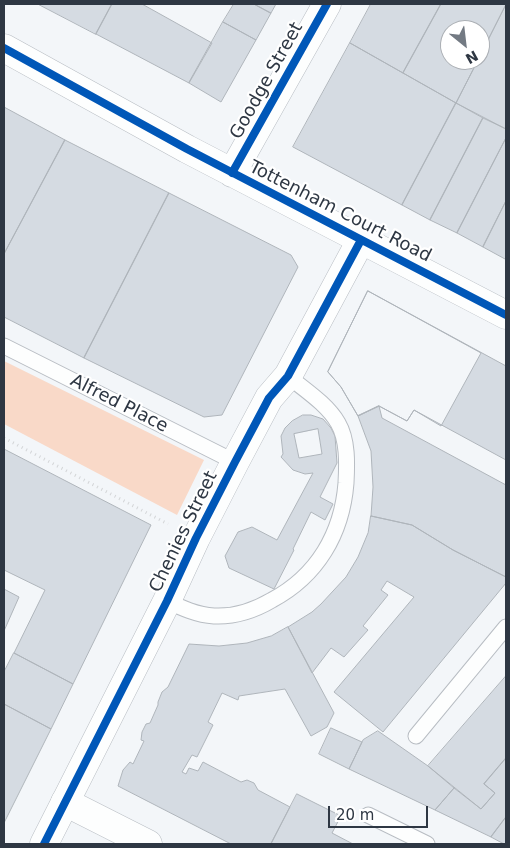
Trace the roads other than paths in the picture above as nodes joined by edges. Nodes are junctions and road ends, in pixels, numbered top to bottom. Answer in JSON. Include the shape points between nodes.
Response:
{"nodes":[{"id":1,"x":327,"y":4,"type":"edge"},
{"id":2,"x":4,"y":48,"type":"edge"},
{"id":3,"x":232,"y":173,"type":"junction"},
{"id":4,"x":361,"y":240,"type":"junction"},
{"id":5,"x":506,"y":315,"type":"edge"},
{"id":6,"x":4,"y":346,"type":"edge"},
{"id":7,"x":288,"y":376,"type":"junction"},
{"id":8,"x":235,"y":462,"type":"junction"},
{"id":9,"x":167,"y":602,"type":"junction"},
{"id":10,"x":506,"y":627,"type":"edge"},
{"id":11,"x":416,"y":736,"type":"dead end"},
{"id":12,"x":66,"y":802,"type":"junction"},
{"id":13,"x":368,"y":815,"type":"dead end"},
{"id":14,"x":44,"y":844,"type":"edge"},
{"id":15,"x":148,"y":844,"type":"edge"},
{"id":16,"x":427,"y":844,"type":"edge"}],
"edges":[{"from":1,"to":3,"type":"main road","name":"Goodge Street"},
{"from":2,"to":3,"type":"main road","name":"Tottenham Court Road"},
{"from":3,"to":4,"type":"main road","name":"Tottenham Court Road"},
{"from":4,"to":5,"type":"main road","name":"Tottenham Court Road"},
{"from":4,"to":7,"type":"main road","name":"Chenies Street"},
{"from":6,"to":8,"type":"lane","name":"Alfred Place"},
{"from":7,"to":8,"type":"main road","name":"Chenies Street","via":[[269,398]]},
{"from":7,"to":9,"type":"lane","via":[[322,404],[338,423],[345,447],[345,494],[340,517],[325,553],[300,582],[284,594],[245,612],[215,616],[191,612]]},
{"from":8,"to":9,"type":"main road","name":"Chenies Street"},
{"from":9,"to":12,"type":"main road","name":"Chenies Street"},
{"from":10,"to":11,"type":"lane"},
{"from":12,"to":14,"type":"main road","name":"Chenies Street"},
{"from":12,"to":15,"type":"main road"},
{"from":13,"to":16,"type":"lane"}]}
